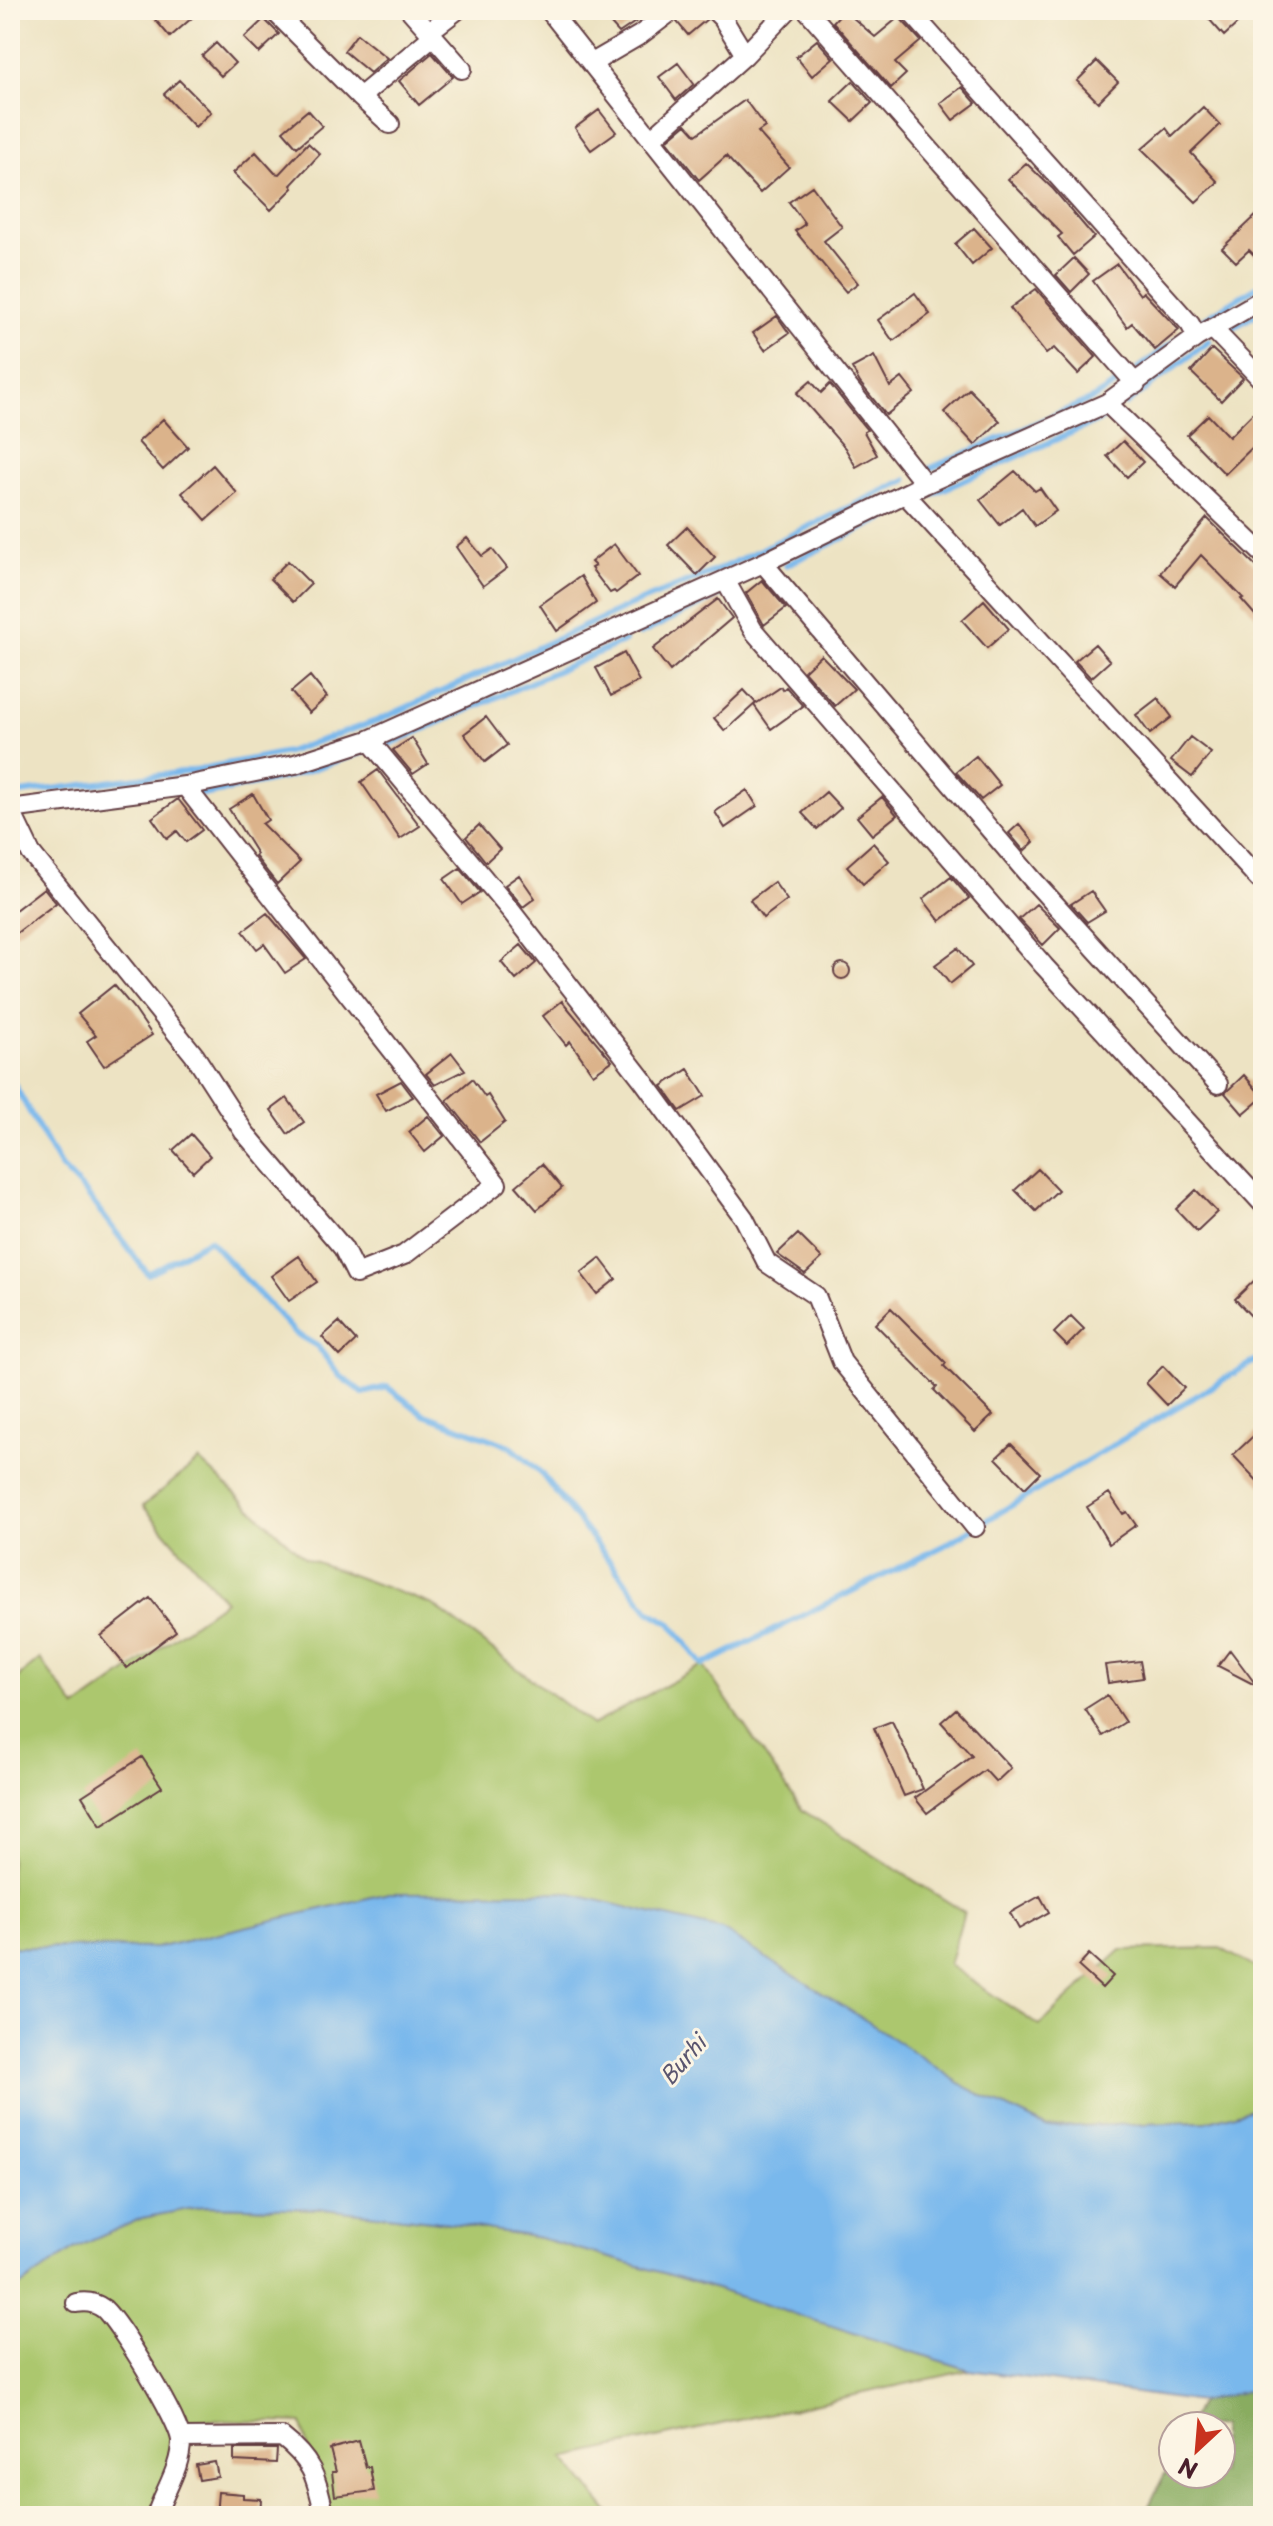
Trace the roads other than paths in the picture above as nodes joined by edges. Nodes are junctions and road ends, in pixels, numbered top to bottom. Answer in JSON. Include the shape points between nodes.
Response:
{"nodes":[{"id":1,"x":273,"y":10,"type":"edge"},
{"id":2,"x":410,"y":10,"type":"edge"},
{"id":3,"x":457,"y":10,"type":"edge"},
{"id":4,"x":549,"y":10,"type":"edge"},
{"id":5,"x":673,"y":10,"type":"edge"},
{"id":6,"x":714,"y":10,"type":"edge"},
{"id":7,"x":788,"y":10,"type":"edge"},
{"id":8,"x":807,"y":10,"type":"edge"},
{"id":9,"x":909,"y":10,"type":"edge"},
{"id":10,"x":432,"y":33,"type":"junction"},
{"id":11,"x":745,"y":55,"type":"junction"},
{"id":12,"x":592,"y":63,"type":"junction"},
{"id":13,"x":462,"y":69,"type":"dead end"},
{"id":14,"x":360,"y":97,"type":"junction"},
{"id":15,"x":390,"y":124,"type":"dead end"},
{"id":16,"x":651,"y":139,"type":"junction"},
{"id":17,"x":1263,"y":299,"type":"edge"},
{"id":18,"x":1205,"y":333,"type":"junction"},
{"id":19,"x":1263,"y":381,"type":"edge"},
{"id":20,"x":1136,"y":384,"type":"junction"},
{"id":21,"x":1107,"y":403,"type":"junction"},
{"id":22,"x":925,"y":484,"type":"junction"},
{"id":23,"x":906,"y":495,"type":"junction"},
{"id":24,"x":1263,"y":554,"type":"edge"},
{"id":25,"x":763,"y":563,"type":"junction"},
{"id":26,"x":725,"y":580,"type":"junction"},
{"id":27,"x":369,"y":740,"type":"junction"},
{"id":28,"x":185,"y":786,"type":"junction"},
{"id":29,"x":10,"y":809,"type":"edge"},
{"id":30,"x":1259,"y":879,"type":"dead end"},
{"id":31,"x":1218,"y":1084,"type":"dead end"},
{"id":32,"x":1263,"y":1204,"type":"edge"},
{"id":33,"x":975,"y":1527,"type":"dead end"},
{"id":34,"x":76,"y":2303,"type":"dead end"},
{"id":35,"x":181,"y":2438,"type":"junction"},
{"id":36,"x":156,"y":2516,"type":"edge"},
{"id":37,"x":325,"y":2516,"type":"edge"}],
"edges":[{"from":1,"to":14,"type":"street"},
{"from":2,"to":10,"type":"street"},
{"from":3,"to":10,"type":"street"},
{"from":4,"to":12,"type":"street"},
{"from":5,"to":12,"type":"street"},
{"from":6,"to":11,"type":"street"},
{"from":7,"to":11,"type":"street"},
{"from":8,"to":20,"type":"street"},
{"from":9,"to":18,"type":"street","via":[[1190,324]]},
{"from":10,"to":13,"type":"street"},
{"from":10,"to":14,"type":"street"},
{"from":11,"to":16,"type":"street"},
{"from":12,"to":16,"type":"street"},
{"from":14,"to":15,"type":"street"},
{"from":16,"to":22,"type":"street"},
{"from":17,"to":18,"type":"street"},
{"from":18,"to":19,"type":"street"},
{"from":18,"to":20,"type":"street"},
{"from":20,"to":21,"type":"street"},
{"from":21,"to":22,"type":"street"},
{"from":21,"to":24,"type":"street"},
{"from":22,"to":23,"type":"street"},
{"from":23,"to":25,"type":"street"},
{"from":23,"to":30,"type":"street"},
{"from":25,"to":26,"type":"street"},
{"from":25,"to":31,"type":"street","via":[[1033,880]]},
{"from":26,"to":27,"type":"street"},
{"from":26,"to":32,"type":"street","via":[[753,630],[1044,966]]},
{"from":27,"to":28,"type":"street","via":[[295,764]]},
{"from":27,"to":33,"type":"street","via":[[642,1079],[744,1218],[767,1263],[816,1296],[842,1362]]},
{"from":28,"to":29,"type":"street"},
{"from":28,"to":29,"type":"street","via":[[497,1184],[404,1255],[356,1274],[343,1248],[244,1132],[195,1056],[31,853]]},
{"from":34,"to":35,"type":"street","via":[[87,2300],[103,2309],[132,2347]]},
{"from":35,"to":36,"type":"street","via":[[178,2465]]},
{"from":35,"to":37,"type":"street","via":[[282,2437],[306,2458]]}]}
